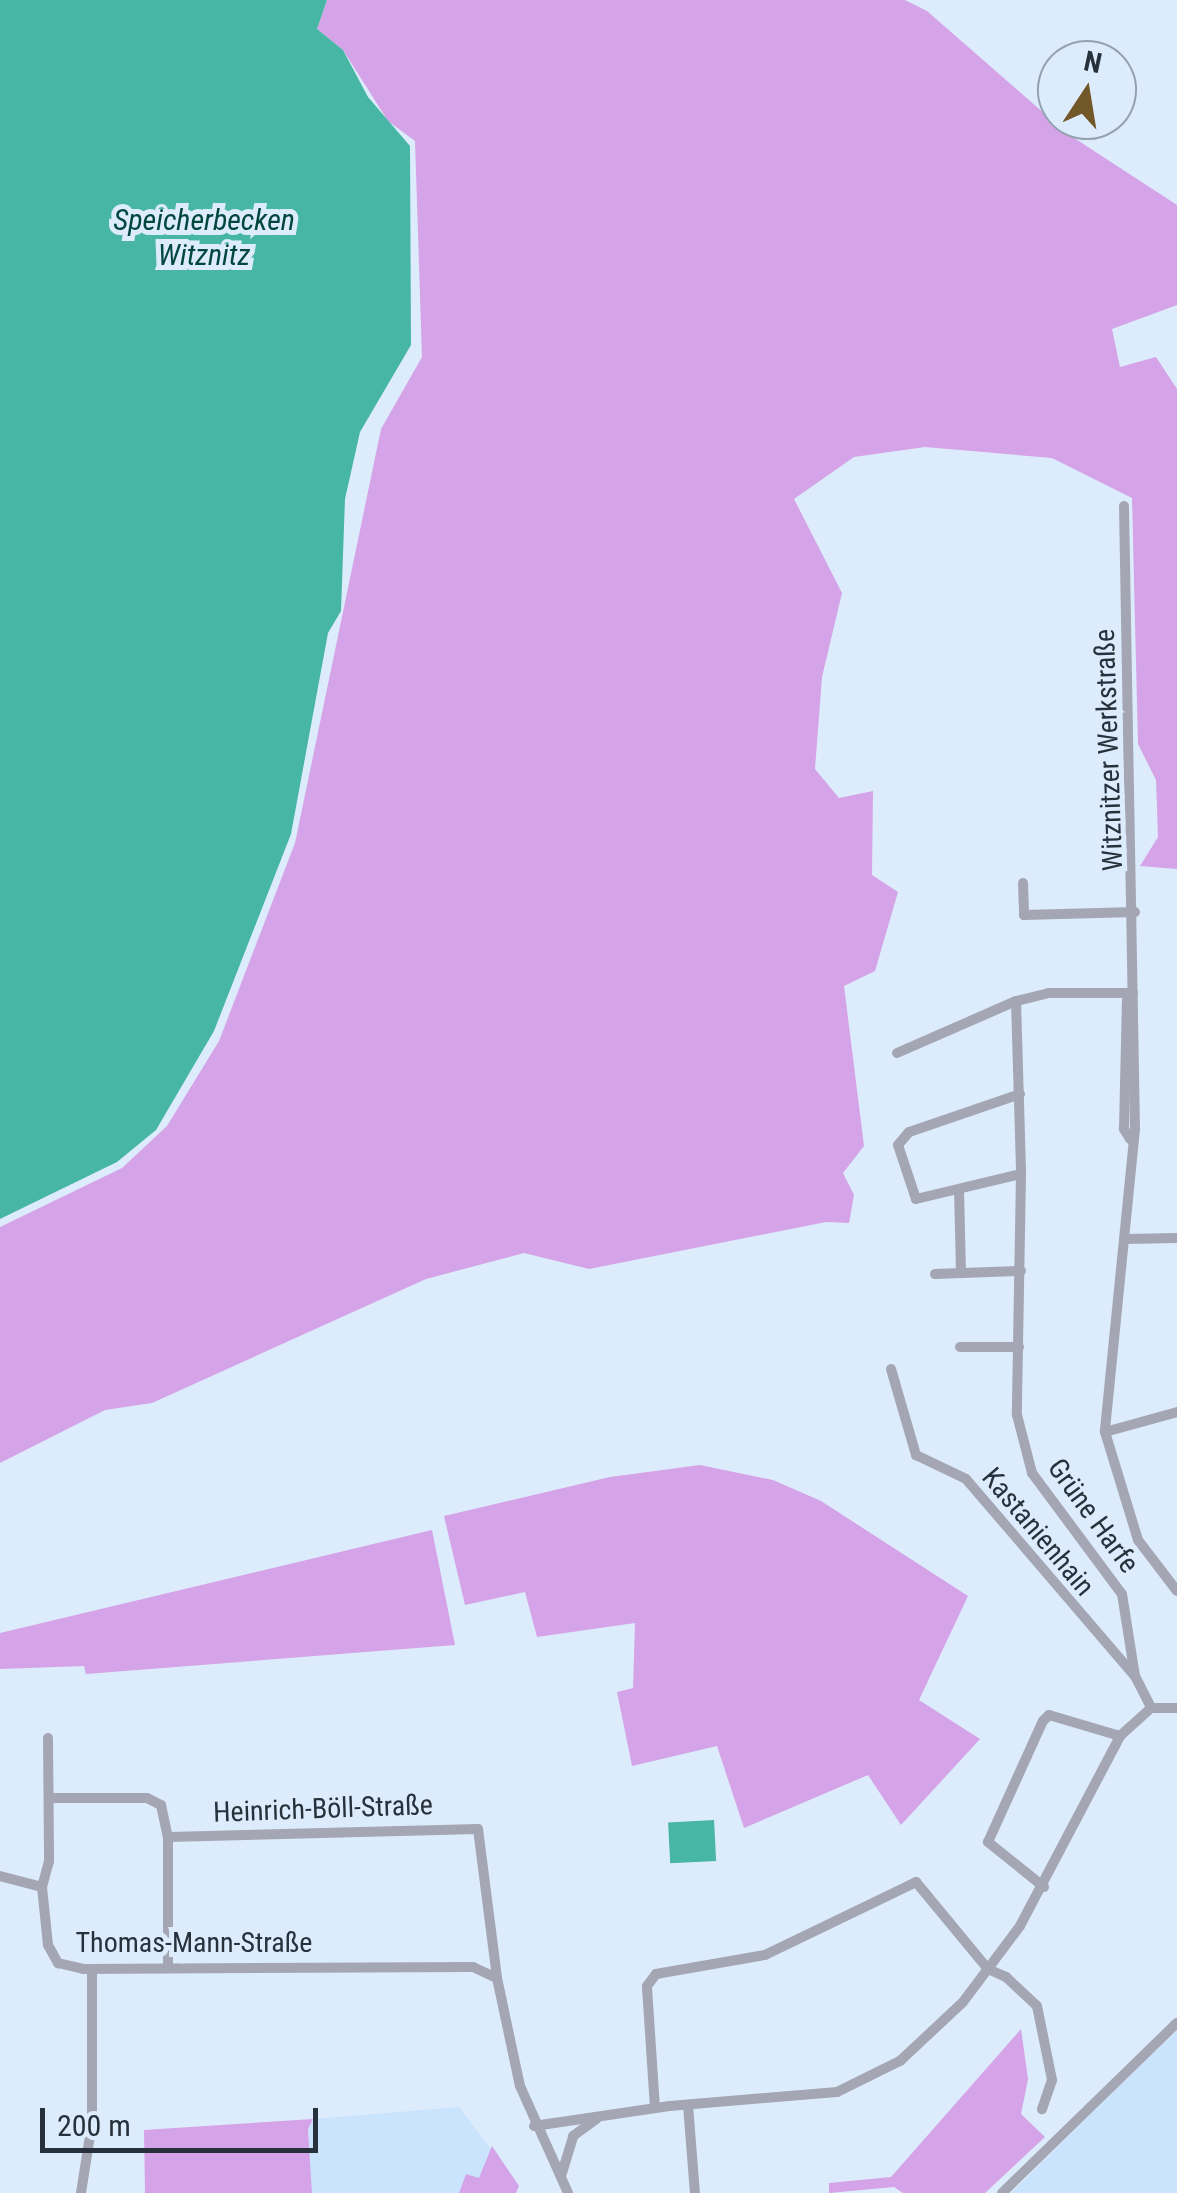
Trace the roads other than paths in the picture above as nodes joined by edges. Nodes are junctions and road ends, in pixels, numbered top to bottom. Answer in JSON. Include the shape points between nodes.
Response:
{"nodes":[{"id":1,"x":1124,"y":506,"type":"dead end"},
{"id":2,"x":1023,"y":883,"type":"dead end"},
{"id":3,"x":1136,"y":912,"type":"junction"},
{"id":4,"x":1133,"y":993,"type":"junction"},
{"id":5,"x":1016,"y":1001,"type":"junction"},
{"id":6,"x":896,"y":1054,"type":"dead end"},
{"id":7,"x":1020,"y":1094,"type":"junction"},
{"id":8,"x":1021,"y":1174,"type":"junction"},
{"id":9,"x":959,"y":1190,"type":"junction"},
{"id":10,"x":1177,"y":1238,"type":"edge"},
{"id":11,"x":1126,"y":1239,"type":"junction"},
{"id":12,"x":1021,"y":1271,"type":"junction"},
{"id":13,"x":962,"y":1273,"type":"junction"},
{"id":14,"x":935,"y":1274,"type":"dead end"},
{"id":15,"x":1019,"y":1346,"type":"junction"},
{"id":16,"x":960,"y":1347,"type":"dead end"},
{"id":17,"x":891,"y":1370,"type":"dead end"},
{"id":18,"x":1177,"y":1412,"type":"edge"},
{"id":19,"x":1105,"y":1432,"type":"junction"},
{"id":20,"x":1177,"y":1591,"type":"edge"},
{"id":21,"x":1135,"y":1676,"type":"junction"},
{"id":22,"x":1151,"y":1708,"type":"junction"},
{"id":23,"x":1177,"y":1708,"type":"edge"},
{"id":24,"x":1120,"y":1736,"type":"junction"},
{"id":25,"x":48,"y":1738,"type":"dead end"},
{"id":26,"x":49,"y":1798,"type":"junction"},
{"id":27,"x":168,"y":1837,"type":"junction"},
{"id":28,"x":0,"y":1876,"type":"edge"},
{"id":29,"x":42,"y":1887,"type":"junction"},
{"id":30,"x":1044,"y":1888,"type":"junction"},
{"id":31,"x":168,"y":1966,"type":"junction"},
{"id":32,"x":92,"y":1968,"type":"junction"},
{"id":33,"x":988,"y":1970,"type":"junction"},
{"id":34,"x":497,"y":1978,"type":"junction"},
{"id":35,"x":1177,"y":2022,"type":"edge"},
{"id":36,"x":688,"y":2104,"type":"junction"},
{"id":37,"x":655,"y":2108,"type":"junction"},
{"id":38,"x":1042,"y":2109,"type":"dead end"},
{"id":39,"x":601,"y":2116,"type":"junction"},
{"id":40,"x":534,"y":2126,"type":"junction"},
{"id":41,"x":562,"y":2174,"type":"junction"},
{"id":42,"x":81,"y":2193,"type":"edge"},
{"id":43,"x":568,"y":2193,"type":"edge"},
{"id":44,"x":695,"y":2193,"type":"edge"},
{"id":45,"x":1002,"y":2193,"type":"edge"}],
"edges":[{"from":1,"to":3,"type":"street","name":"Witznitzer Werkstraße"},
{"from":2,"to":3,"type":"street","via":[[1024,915]]},
{"from":3,"to":4,"type":"street","name":"Witznitzer Werkstraße"},
{"from":4,"to":5,"type":"street","via":[[1049,993]]},
{"from":4,"to":11,"type":"street","name":"Witznitzer Werkstraße"},
{"from":5,"to":6,"type":"street"},
{"from":5,"to":7,"type":"street","name":"Grüne Harfe"},
{"from":7,"to":8,"type":"street","name":"Grüne Harfe"},
{"from":7,"to":9,"type":"street","via":[[901,1138],[916,1198]]},
{"from":8,"to":9,"type":"street"},
{"from":8,"to":12,"type":"street","name":"Grüne Harfe"},
{"from":9,"to":13,"type":"street"},
{"from":10,"to":11,"type":"street"},
{"from":11,"to":19,"type":"street","name":"Witznitzer Werkstraße","via":[[1108,1356]]},
{"from":12,"to":13,"type":"street"},
{"from":12,"to":15,"type":"street","name":"Grüne Harfe"},
{"from":13,"to":14,"type":"street"},
{"from":15,"to":16,"type":"street"},
{"from":15,"to":21,"type":"street","name":"Grüne Harfe","via":[[1016,1415],[1024,1455],[1043,1491],[1122,1594]]},
{"from":17,"to":21,"type":"street","name":"Kastanienhain","via":[[916,1456],[972,1486]]},
{"from":18,"to":19,"type":"street"},
{"from":19,"to":20,"type":"street","name":"Witznitzer Werkstraße","via":[[1138,1540]]},
{"from":21,"to":22,"type":"street","name":"Grüne Harfe"},
{"from":22,"to":23,"type":"street"},
{"from":22,"to":24,"type":"street"},
{"from":24,"to":30,"type":"street"},
{"from":24,"to":30,"type":"street","via":[[1050,1715],[1044,1721],[988,1842]]},
{"from":25,"to":26,"type":"street","name":"Thomas-Mann-Straße"},
{"from":26,"to":27,"type":"street","via":[[156,1800]]},
{"from":26,"to":29,"type":"street","name":"Thomas-Mann-Straße"},
{"from":27,"to":31,"type":"street"},
{"from":27,"to":34,"type":"street","name":"Heinrich-Böll-Straße","via":[[478,1829]]},
{"from":28,"to":29,"type":"street"},
{"from":29,"to":32,"type":"street","name":"Thomas-Mann-Straße","via":[[52,1955],[70,1967]]},
{"from":30,"to":33,"type":"street"},
{"from":31,"to":32,"type":"street","name":"Thomas-Mann-Straße"},
{"from":31,"to":34,"type":"street","name":"Thomas-Mann-Straße","via":[[474,1967]]},
{"from":32,"to":42,"type":"street","via":[[92,2123]]},
{"from":33,"to":36,"type":"street","via":[[934,2033],[870,2080],[782,2100]]},
{"from":33,"to":37,"type":"street","via":[[916,1882],[766,1954],[656,1974],[647,1986]]},
{"from":33,"to":38,"type":"street","via":[[1006,1976],[1042,2016],[1052,2080]]},
{"from":34,"to":40,"type":"street"},
{"from":35,"to":45,"type":"street"},
{"from":36,"to":37,"type":"street"},
{"from":36,"to":44,"type":"street"},
{"from":37,"to":39,"type":"street"},
{"from":39,"to":40,"type":"street"},
{"from":39,"to":41,"type":"street","via":[[573,2136]]},
{"from":40,"to":41,"type":"street"},
{"from":41,"to":43,"type":"street"}]}
